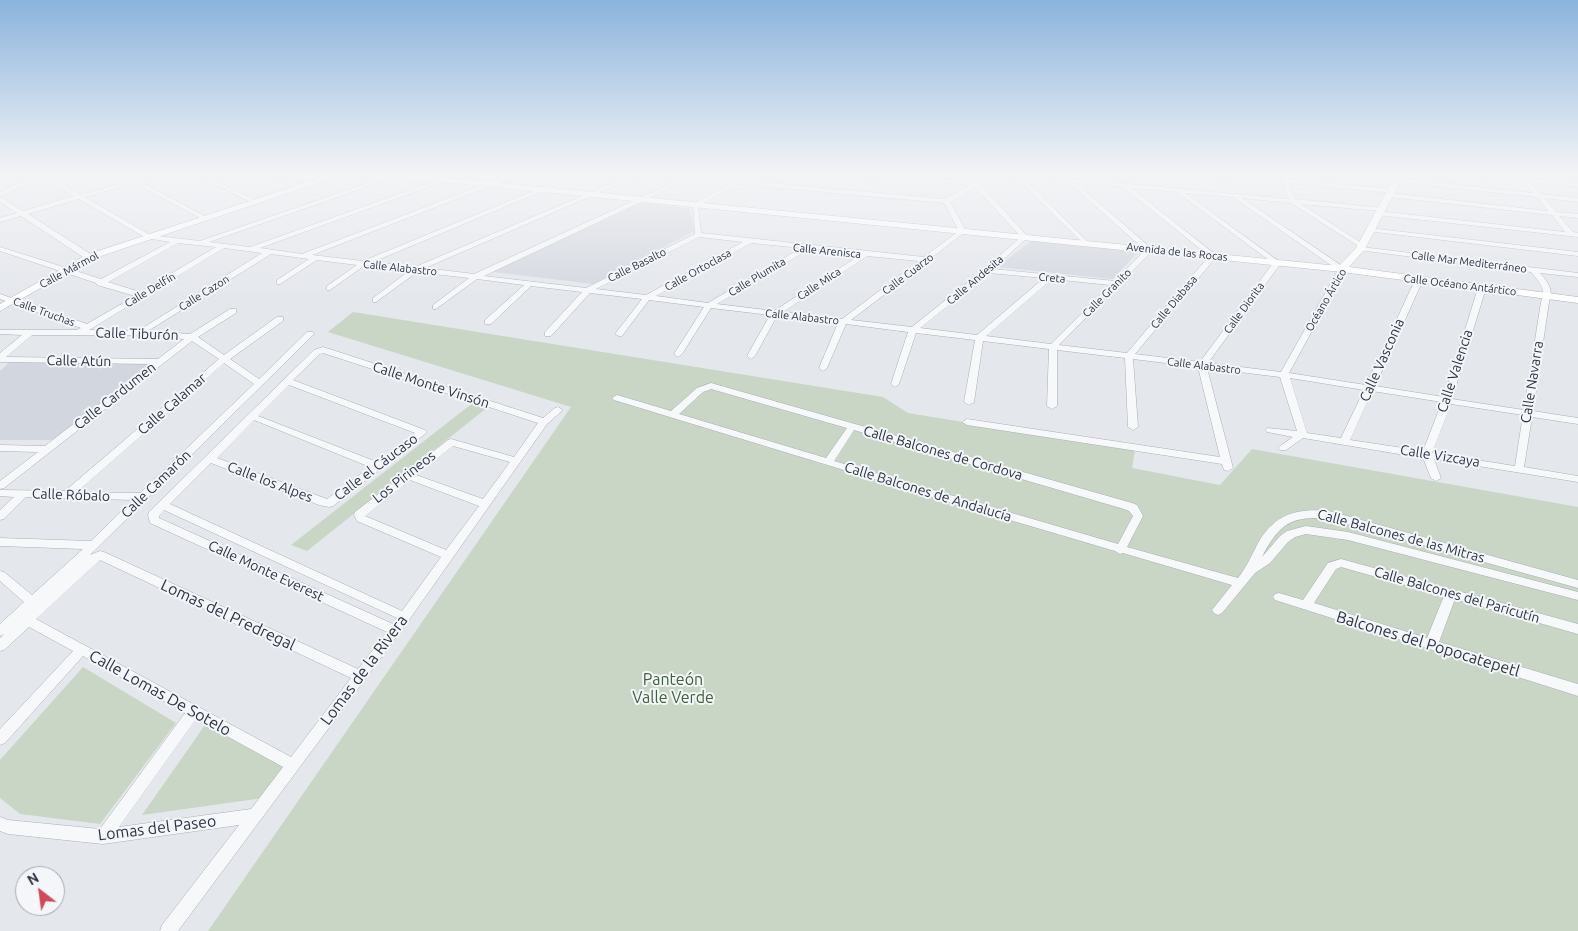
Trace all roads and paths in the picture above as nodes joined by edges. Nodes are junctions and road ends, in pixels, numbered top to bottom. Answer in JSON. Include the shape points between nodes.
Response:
{"nodes":[{"id":1,"x":30,"y":217,"type":"edge"},
{"id":2,"x":115,"y":217,"type":"edge"},
{"id":3,"x":276,"y":217,"type":"edge"},
{"id":4,"x":341,"y":217,"type":"edge"},
{"id":5,"x":403,"y":217,"type":"edge"},
{"id":6,"x":475,"y":217,"type":"edge"},
{"id":7,"x":538,"y":217,"type":"edge"},
{"id":8,"x":603,"y":217,"type":"edge"},
{"id":9,"x":696,"y":217,"type":"edge"},
{"id":10,"x":823,"y":217,"type":"edge"},
{"id":11,"x":955,"y":217,"type":"edge"},
{"id":12,"x":1007,"y":217,"type":"edge"},
{"id":13,"x":1060,"y":217,"type":"edge"},
{"id":14,"x":1112,"y":217,"type":"edge"},
{"id":15,"x":1165,"y":217,"type":"edge"},
{"id":16,"x":1216,"y":217,"type":"edge"},
{"id":17,"x":1266,"y":217,"type":"edge"},
{"id":18,"x":1317,"y":217,"type":"edge"},
{"id":19,"x":1376,"y":217,"type":"edge"},
{"id":20,"x":1432,"y":217,"type":"edge"},
{"id":21,"x":1557,"y":217,"type":"edge"},
{"id":22,"x":206,"y":218,"type":"edge"},
{"id":23,"x":1369,"y":230,"type":"junction"},
{"id":24,"x":963,"y":231,"type":"junction"},
{"id":25,"x":698,"y":235,"type":"junction"},
{"id":26,"x":1575,"y":235,"type":"edge"},
{"id":27,"x":1025,"y":237,"type":"junction"},
{"id":28,"x":148,"y":238,"type":"junction"},
{"id":29,"x":176,"y":241,"type":"junction"},
{"id":30,"x":748,"y":242,"type":"junction"},
{"id":31,"x":1086,"y":243,"type":"junction"},
{"id":32,"x":199,"y":244,"type":"junction"},
{"id":33,"x":221,"y":247,"type":"junction"},
{"id":34,"x":1360,"y":247,"type":"junction"},
{"id":35,"x":806,"y":248,"type":"junction"},
{"id":36,"x":0,"y":249,"type":"edge"},
{"id":37,"x":250,"y":250,"type":"junction"},
{"id":38,"x":1149,"y":250,"type":"junction"},
{"id":39,"x":269,"y":252,"type":"junction"},
{"id":40,"x":1578,"y":254,"type":"edge"},
{"id":41,"x":864,"y":255,"type":"junction"},
{"id":42,"x":301,"y":256,"type":"junction"},
{"id":43,"x":1213,"y":256,"type":"junction"},
{"id":44,"x":89,"y":257,"type":"junction"},
{"id":45,"x":315,"y":258,"type":"junction"},
{"id":46,"x":927,"y":260,"type":"junction"},
{"id":47,"x":1277,"y":263,"type":"junction"},
{"id":48,"x":362,"y":264,"type":"junction"},
{"id":49,"x":415,"y":270,"type":"junction"},
{"id":50,"x":1342,"y":270,"type":"junction"},
{"id":51,"x":1534,"y":270,"type":"junction"},
{"id":52,"x":63,"y":271,"type":"junction"},
{"id":53,"x":987,"y":272,"type":"junction"},
{"id":54,"x":1578,"y":275,"type":"edge"},
{"id":55,"x":477,"y":276,"type":"junction"},
{"id":56,"x":1049,"y":278,"type":"junction"},
{"id":57,"x":1418,"y":280,"type":"junction"},
{"id":58,"x":280,"y":282,"type":"dead end"},
{"id":59,"x":100,"y":283,"type":"junction"},
{"id":60,"x":530,"y":283,"type":"junction"},
{"id":61,"x":1117,"y":283,"type":"junction"},
{"id":62,"x":330,"y":288,"type":"dead end"},
{"id":63,"x":1482,"y":288,"type":"junction"},
{"id":64,"x":588,"y":290,"type":"junction"},
{"id":65,"x":141,"y":295,"type":"junction"},
{"id":66,"x":0,"y":296,"type":"edge"},
{"id":67,"x":1549,"y":296,"type":"junction"},
{"id":68,"x":647,"y":298,"type":"junction"},
{"id":69,"x":13,"y":300,"type":"junction"},
{"id":70,"x":376,"y":300,"type":"dead end"},
{"id":71,"x":1578,"y":300,"type":"edge"},
{"id":72,"x":708,"y":306,"type":"junction"},
{"id":73,"x":436,"y":307,"type":"dead end"},
{"id":74,"x":0,"y":308,"type":"edge"},
{"id":75,"x":233,"y":310,"type":"dead end"},
{"id":76,"x":774,"y":314,"type":"junction"},
{"id":77,"x":280,"y":319,"type":"dead end"},
{"id":78,"x":488,"y":322,"type":"dead end"},
{"id":79,"x":844,"y":322,"type":"junction"},
{"id":80,"x":83,"y":330,"type":"junction"},
{"id":81,"x":912,"y":331,"type":"junction"},
{"id":82,"x":0,"y":332,"type":"edge"},
{"id":83,"x":29,"y":333,"type":"junction"},
{"id":84,"x":140,"y":333,"type":"junction"},
{"id":85,"x":310,"y":334,"type":"dead end"},
{"id":86,"x":548,"y":334,"type":"dead end"},
{"id":87,"x":619,"y":334,"type":"dead end"},
{"id":88,"x":192,"y":337,"type":"junction"},
{"id":89,"x":979,"y":338,"type":"junction"},
{"id":90,"x":1053,"y":347,"type":"junction"},
{"id":91,"x":678,"y":354,"type":"dead end"},
{"id":92,"x":750,"y":356,"type":"dead end"},
{"id":93,"x":1128,"y":356,"type":"junction"},
{"id":94,"x":0,"y":358,"type":"edge"},
{"id":95,"x":224,"y":359,"type":"junction"},
{"id":96,"x":158,"y":362,"type":"junction"},
{"id":97,"x":1202,"y":366,"type":"junction"},
{"id":98,"x":823,"y":368,"type":"dead end"},
{"id":99,"x":1284,"y":376,"type":"junction"},
{"id":100,"x":287,"y":381,"type":"junction"},
{"id":101,"x":260,"y":384,"type":"junction"},
{"id":102,"x":895,"y":384,"type":"dead end"},
{"id":103,"x":1368,"y":389,"type":"junction"},
{"id":104,"x":617,"y":398,"type":"dead end"},
{"id":105,"x":1447,"y":400,"type":"junction"},
{"id":106,"x":969,"y":402,"type":"dead end"},
{"id":107,"x":1052,"y":406,"type":"dead end"},
{"id":108,"x":558,"y":410,"type":"dead end"},
{"id":109,"x":1527,"y":413,"type":"junction"},
{"id":110,"x":673,"y":414,"type":"junction"},
{"id":111,"x":253,"y":417,"type":"junction"},
{"id":112,"x":1578,"y":421,"type":"edge"},
{"id":113,"x":544,"y":422,"type":"junction"},
{"id":114,"x":967,"y":422,"type":"dead end"},
{"id":115,"x":852,"y":427,"type":"junction"},
{"id":116,"x":1133,"y":427,"type":"dead end"},
{"id":117,"x":1270,"y":430,"type":"dead end"},
{"id":118,"x":1303,"y":434,"type":"junction"},
{"id":119,"x":1346,"y":441,"type":"junction"},
{"id":120,"x":0,"y":448,"type":"edge"},
{"id":121,"x":1283,"y":448,"type":"dead end"},
{"id":122,"x":49,"y":449,"type":"junction"},
{"id":123,"x":1427,"y":454,"type":"junction"},
{"id":124,"x":211,"y":459,"type":"junction"},
{"id":125,"x":517,"y":461,"type":"junction"},
{"id":126,"x":829,"y":461,"type":"junction"},
{"id":127,"x":378,"y":466,"type":"junction"},
{"id":128,"x":1519,"y":469,"type":"junction"},
{"id":129,"x":406,"y":476,"type":"junction"},
{"id":130,"x":1436,"y":478,"type":"dead end"},
{"id":131,"x":1578,"y":479,"type":"edge"},
{"id":132,"x":0,"y":486,"type":"edge"},
{"id":133,"x":0,"y":493,"type":"edge"},
{"id":134,"x":24,"y":493,"type":"junction"},
{"id":135,"x":68,"y":494,"type":"junction"},
{"id":136,"x":142,"y":497,"type":"junction"},
{"id":137,"x":329,"y":503,"type":"joint"},
{"id":138,"x":485,"y":504,"type":"junction"},
{"id":139,"x":162,"y":505,"type":"junction"},
{"id":140,"x":0,"y":516,"type":"edge"},
{"id":141,"x":0,"y":542,"type":"edge"},
{"id":142,"x":95,"y":550,"type":"junction"},
{"id":143,"x":1120,"y":550,"type":"junction"},
{"id":144,"x":448,"y":555,"type":"junction"},
{"id":145,"x":1251,"y":570,"type":"junction"},
{"id":146,"x":0,"y":575,"type":"edge"},
{"id":147,"x":1239,"y":584,"type":"junction"},
{"id":148,"x":1578,"y":584,"type":"edge"},
{"id":149,"x":1451,"y":594,"type":"junction"},
{"id":150,"x":1578,"y":596,"type":"edge"},
{"id":151,"x":1279,"y":597,"type":"dead end"},
{"id":152,"x":32,"y":602,"type":"junction"},
{"id":153,"x":1306,"y":605,"type":"junction"},
{"id":154,"x":1218,"y":610,"type":"dead end"},
{"id":155,"x":405,"y":617,"type":"junction"},
{"id":156,"x":27,"y":620,"type":"junction"},
{"id":157,"x":1578,"y":629,"type":"edge"},
{"id":158,"x":395,"y":630,"type":"junction"},
{"id":159,"x":0,"y":631,"type":"edge"},
{"id":160,"x":1431,"y":645,"type":"junction"},
{"id":161,"x":0,"y":646,"type":"edge"},
{"id":162,"x":81,"y":650,"type":"junction"},
{"id":163,"x":360,"y":676,"type":"junction"},
{"id":164,"x":1578,"y":690,"type":"edge"},
{"id":165,"x":193,"y":713,"type":"junction"},
{"id":166,"x":0,"y":739,"type":"edge"},
{"id":167,"x":293,"y":765,"type":"junction"},
{"id":168,"x":254,"y":816,"type":"junction"},
{"id":169,"x":0,"y":824,"type":"edge"},
{"id":170,"x":102,"y":837,"type":"junction"},
{"id":171,"x":168,"y":931,"type":"edge"}],
"edges":[{"from":1,"to":44,"type":"street"},
{"from":2,"to":28,"type":"street","name":"Calle Alabastro"},
{"from":3,"to":32,"type":"street"},
{"from":4,"to":37,"type":"street"},
{"from":5,"to":42,"type":"street"},
{"from":6,"to":48,"type":"street"},
{"from":7,"to":49,"type":"street"},
{"from":8,"to":55,"type":"street"},
{"from":9,"to":25,"type":"street"},
{"from":10,"to":24,"type":"street","name":"Avenida de las Rocas"},
{"from":11,"to":24,"type":"street"},
{"from":12,"to":27,"type":"street"},
{"from":13,"to":31,"type":"street"},
{"from":14,"to":38,"type":"street"},
{"from":15,"to":43,"type":"street"},
{"from":16,"to":47,"type":"street"},
{"from":17,"to":50,"type":"street"},
{"from":18,"to":34,"type":"street"},
{"from":19,"to":23,"type":"street","name":"Océano Ártico"},
{"from":20,"to":26,"type":"street"},
{"from":21,"to":26,"type":"street"},
{"from":22,"to":28,"type":"street","name":"Calle Mármol"},
{"from":23,"to":34,"type":"street","name":"Océano Ártico"},
{"from":23,"to":40,"type":"street"},
{"from":24,"to":27,"type":"street","name":"Avenida de las Rocas"},
{"from":24,"to":46,"type":"street","name":"Calle Cuarzo"},
{"from":25,"to":30,"type":"street","name":"Calle Arenisca"},
{"from":25,"to":64,"type":"street","name":"Calle Basalto"},
{"from":27,"to":31,"type":"street","name":"Avenida de las Rocas"},
{"from":27,"to":53,"type":"street","name":"Calle Andesita"},
{"from":28,"to":29,"type":"street","name":"Calle Alabastro"},
{"from":28,"to":44,"type":"street","name":"Calle Mármol"},
{"from":29,"to":32,"type":"street","name":"Calle Alabastro"},
{"from":29,"to":59,"type":"street"},
{"from":30,"to":35,"type":"street","name":"Calle Arenisca"},
{"from":30,"to":68,"type":"street","name":"Calle Ortoclasa"},
{"from":31,"to":38,"type":"street","name":"Avenida de las Rocas"},
{"from":32,"to":33,"type":"street","name":"Calle Alabastro"},
{"from":33,"to":37,"type":"street","name":"Calle Alabastro"},
{"from":33,"to":65,"type":"street","name":"Calle Delfín"},
{"from":34,"to":50,"type":"street","name":"Océano Ártico"},
{"from":34,"to":51,"type":"street","name":"Calle Mar Mediterráneo"},
{"from":35,"to":41,"type":"street","name":"Calle Arenisca"},
{"from":35,"to":72,"type":"street","name":"Calle Plumita"},
{"from":36,"to":52,"type":"street"},
{"from":37,"to":39,"type":"street","name":"Calle Alabastro"},
{"from":38,"to":43,"type":"street","name":"Avenida de las Rocas"},
{"from":38,"to":61,"type":"street","name":"Calle Granito"},
{"from":39,"to":42,"type":"street","name":"Calle Alabastro"},
{"from":39,"to":84,"type":"street","name":"Calle Cazon"},
{"from":41,"to":46,"type":"street","name":"Calle Arenisca"},
{"from":41,"to":76,"type":"street","name":"Calle Mica"},
{"from":42,"to":45,"type":"street","name":"Calle Alabastro"},
{"from":43,"to":47,"type":"street","name":"Avenida de las Rocas"},
{"from":43,"to":93,"type":"street","name":"Calle Diabasa"},
{"from":44,"to":52,"type":"street","name":"Calle Mármol"},
{"from":45,"to":48,"type":"street","name":"Calle Alabastro"},
{"from":45,"to":58,"type":"street"},
{"from":46,"to":79,"type":"street","name":"Calle Cuarzo"},
{"from":47,"to":50,"type":"street","name":"Avenida de las Rocas"},
{"from":47,"to":97,"type":"street","name":"Calle Diorita"},
{"from":48,"to":49,"type":"street","name":"Calle Alabastro"},
{"from":48,"to":62,"type":"street"},
{"from":49,"to":55,"type":"street","name":"Calle Alabastro"},
{"from":49,"to":70,"type":"street"},
{"from":50,"to":57,"type":"street","name":"Calle Océano Antártico"},
{"from":50,"to":99,"type":"street","name":"Océano Ártico"},
{"from":51,"to":54,"type":"street","name":"Calle Mar Mediterráneo"},
{"from":51,"to":67,"type":"street","via":[[1548,289]]},
{"from":52,"to":59,"type":"street"},
{"from":52,"to":69,"type":"street","name":"Calle Mármol"},
{"from":53,"to":56,"type":"street","name":"Creta"},
{"from":53,"to":81,"type":"street","name":"Calle Andesita"},
{"from":55,"to":60,"type":"street","name":"Calle Alabastro"},
{"from":55,"to":73,"type":"street"},
{"from":56,"to":61,"type":"street","name":"Creta"},
{"from":56,"to":89,"type":"street"},
{"from":57,"to":63,"type":"street","name":"Calle Océano Antártico"},
{"from":57,"to":103,"type":"street","name":"Calle Vasconia"},
{"from":59,"to":65,"type":"street"},
{"from":60,"to":64,"type":"street","name":"Calle Alabastro"},
{"from":60,"to":78,"type":"street"},
{"from":61,"to":90,"type":"street","name":"Calle Granito"},
{"from":63,"to":67,"type":"street","name":"Calle Océano Antártico"},
{"from":63,"to":105,"type":"street","name":"Calle Valencia"},
{"from":64,"to":68,"type":"street","name":"Calle Alabastro"},
{"from":64,"to":86,"type":"street"},
{"from":65,"to":80,"type":"street","name":"Calle Delfín"},
{"from":66,"to":69,"type":"street","name":"Calle Truchas"},
{"from":67,"to":71,"type":"street","name":"Calle Océano Antártico"},
{"from":67,"to":109,"type":"street","name":"Calle Navarra","via":[[1545,302]]},
{"from":68,"to":72,"type":"street","name":"Calle Alabastro"},
{"from":68,"to":87,"type":"street"},
{"from":69,"to":74,"type":"street","name":"Calle Mármol"},
{"from":69,"to":80,"type":"street","name":"Calle Truchas"},
{"from":72,"to":76,"type":"street","name":"Calle Alabastro"},
{"from":72,"to":91,"type":"street"},
{"from":75,"to":88,"type":"street","name":"Calle Cardumen"},
{"from":76,"to":79,"type":"street","name":"Calle Alabastro"},
{"from":76,"to":92,"type":"street"},
{"from":77,"to":95,"type":"street","name":"Calle Calamar"},
{"from":79,"to":81,"type":"street","name":"Calle Alabastro"},
{"from":79,"to":98,"type":"street","name":"Calle Cuarzo"},
{"from":80,"to":83,"type":"street","name":"Calle Tiburón"},
{"from":80,"to":84,"type":"street","name":"Calle Tiburón"},
{"from":81,"to":89,"type":"street","name":"Calle Alabastro"},
{"from":81,"to":102,"type":"street"},
{"from":82,"to":83,"type":"street","name":"Calle Tiburón"},
{"from":83,"to":94,"type":"street"},
{"from":84,"to":88,"type":"street","name":"Calle Tiburón"},
{"from":85,"to":101,"type":"street","name":"Calle Camarón"},
{"from":88,"to":95,"type":"street","name":"Calle Tiburón"},
{"from":88,"to":96,"type":"street","name":"Calle Cardumen"},
{"from":89,"to":90,"type":"street","name":"Calle Alabastro"},
{"from":89,"to":106,"type":"street"},
{"from":90,"to":93,"type":"street","name":"Calle Alabastro"},
{"from":90,"to":107,"type":"street"},
{"from":93,"to":97,"type":"street","name":"Calle Alabastro"},
{"from":93,"to":116,"type":"street"},
{"from":94,"to":96,"type":"street","name":"Calle Atún"},
{"from":95,"to":101,"type":"street","name":"Calle Tiburón"},
{"from":95,"to":135,"type":"street","name":"Calle Calamar"},
{"from":96,"to":122,"type":"street","name":"Calle Cardumen"},
{"from":97,"to":99,"type":"street","name":"Calle Alabastro"},
{"from":97,"to":114,"type":"street","via":[[1226,465]]},
{"from":99,"to":103,"type":"street","name":"Calle Alabastro"},
{"from":99,"to":118,"type":"street"},
{"from":100,"to":111,"type":"street"},
{"from":100,"to":113,"type":"street","name":"Calle Monte Vinsón","via":[[323,350]]},
{"from":100,"to":127,"type":"street","name":"Calle el Cáucaso","via":[[422,432]]},
{"from":101,"to":136,"type":"street","name":"Calle Camarón"},
{"from":103,"to":105,"type":"street","name":"Calle Alabastro"},
{"from":103,"to":119,"type":"street","name":"Calle Vasconia"},
{"from":104,"to":110,"type":"street","name":"Calle Balcones de Andalucía"},
{"from":105,"to":109,"type":"street","name":"Calle Alabastro"},
{"from":105,"to":123,"type":"street","name":"Calle Valencia"},
{"from":108,"to":113,"type":"street","name":"Lomas de la Rivera"},
{"from":109,"to":112,"type":"street","name":"Calle Alabastro"},
{"from":109,"to":128,"type":"street","name":"Calle Navarra"},
{"from":110,"to":115,"type":"street","name":"Calle Balcones de Cordova","via":[[707,386]]},
{"from":110,"to":126,"type":"street","name":"Calle Balcones de Andalucía"},
{"from":111,"to":124,"type":"street"},
{"from":111,"to":127,"type":"street"},
{"from":113,"to":125,"type":"street","name":"Lomas de la Rivera"},
{"from":115,"to":126,"type":"street"},
{"from":115,"to":143,"type":"street","name":"Calle Balcones de Cordova","via":[[1133,508],[1138,516]]},
{"from":117,"to":118,"type":"street","name":"Calle Vizcaya"},
{"from":118,"to":119,"type":"street","name":"Calle Vizcaya"},
{"from":118,"to":121,"type":"street"},
{"from":119,"to":123,"type":"street","name":"Calle Vizcaya"},
{"from":120,"to":122,"type":"street"},
{"from":122,"to":132,"type":"street","name":"Calle Cardumen"},
{"from":123,"to":128,"type":"street","name":"Calle Vizcaya"},
{"from":123,"to":130,"type":"street"},
{"from":124,"to":137,"type":"street","name":"Calle los Alpes"},
{"from":124,"to":139,"type":"street"},
{"from":125,"to":129,"type":"street","name":"Los Pirineos","via":[[451,442]]},
{"from":125,"to":138,"type":"street","name":"Lomas de la Rivera"},
{"from":126,"to":143,"type":"street","name":"Calle Balcones de Andalucía"},
{"from":127,"to":137,"type":"street","name":"Calle el Cáucaso"},
{"from":128,"to":131,"type":"street","name":"Calle Vizcaya"},
{"from":129,"to":138,"type":"street"},
{"from":129,"to":144,"type":"street","name":"Los Pirineos","via":[[359,515]]},
{"from":133,"to":134,"type":"street","name":"Calle Róbalo"},
{"from":134,"to":135,"type":"street","name":"Calle Róbalo"},
{"from":134,"to":140,"type":"street"},
{"from":135,"to":136,"type":"street","name":"Calle Róbalo"},
{"from":136,"to":142,"type":"street","name":"Calle Camarón"},
{"from":138,"to":144,"type":"street","name":"Lomas de la Rivera"},
{"from":139,"to":155,"type":"street","name":"Calle Monte Everest"},
{"from":139,"to":158,"type":"street","name":"Calle Monte Everest","via":[[154,520]]},
{"from":141,"to":142,"type":"street"},
{"from":142,"to":152,"type":"street","name":"Calle Camarón"},
{"from":142,"to":156,"type":"street"},
{"from":142,"to":163,"type":"street","name":"Lomas del Predregal"},
{"from":143,"to":147,"type":"street","name":"Calle Balcones de Andalucía"},
{"from":144,"to":155,"type":"street","name":"Lomas de la Rivera"},
{"from":145,"to":147,"type":"street","name":"Calle Balcones de las Mitras"},
{"from":145,"to":148,"type":"street","name":"Calle Balcones de las Mitras","via":[[1257,555],[1280,522],[1297,513],[1308,512],[1329,515]]},
{"from":145,"to":150,"type":"street","name":"Calle Balcones de las Mitras","via":[[1266,560],[1291,534],[1316,530]]},
{"from":146,"to":152,"type":"street"},
{"from":147,"to":154,"type":"street","name":"Calle Balcones de las Mitras"},
{"from":149,"to":153,"type":"street","name":"Calle Balcones del Paricutín","via":[[1350,565],[1336,564]]},
{"from":149,"to":157,"type":"street","name":"Calle Balcones del Paricutín"},
{"from":149,"to":160,"type":"street"},
{"from":151,"to":153,"type":"street","name":"Balcones del Popocatepetl"},
{"from":152,"to":159,"type":"street","name":"Calle Camarón"},
{"from":153,"to":160,"type":"street","name":"Balcones del Popocatepetl"},
{"from":155,"to":158,"type":"street","name":"Lomas de la Rivera"},
{"from":156,"to":161,"type":"street"},
{"from":156,"to":162,"type":"street","name":"Calle Lomas De Sotelo"},
{"from":158,"to":163,"type":"street","name":"Lomas de la Rivera"},
{"from":160,"to":164,"type":"street","name":"Balcones del Popocatepetl"},
{"from":162,"to":165,"type":"street","name":"Calle Lomas De Sotelo"},
{"from":162,"to":166,"type":"street"},
{"from":163,"to":167,"type":"street","name":"Lomas de la Rivera"},
{"from":165,"to":167,"type":"street","name":"Calle Lomas De Sotelo"},
{"from":165,"to":170,"type":"street"},
{"from":167,"to":168,"type":"street","name":"Lomas de la Rivera"},
{"from":168,"to":170,"type":"street","name":"Lomas del Paseo"},
{"from":168,"to":171,"type":"street","name":"Lomas de la Rivera"},
{"from":169,"to":170,"type":"street","name":"Lomas del Paseo"}]}
